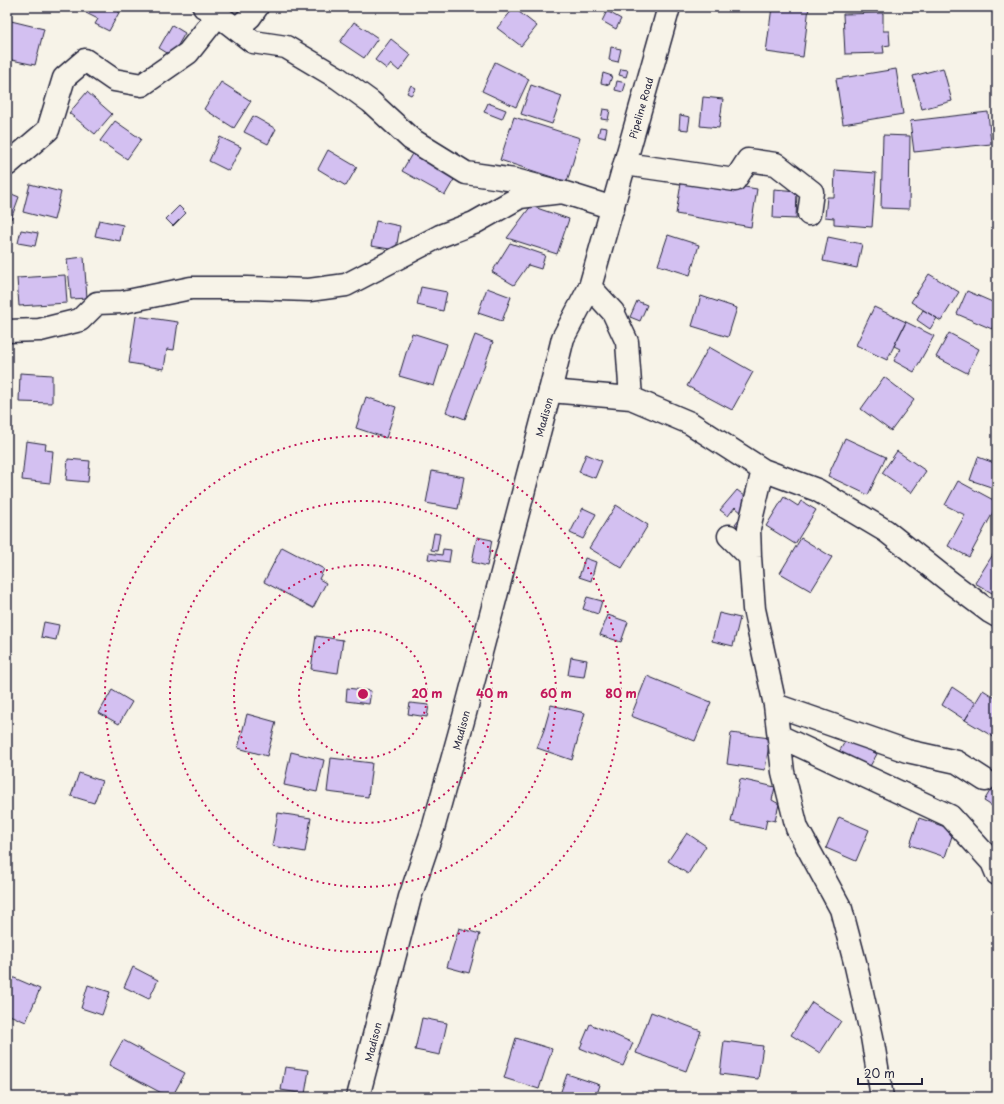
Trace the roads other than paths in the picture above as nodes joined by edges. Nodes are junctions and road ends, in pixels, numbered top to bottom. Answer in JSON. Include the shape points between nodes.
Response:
{"nodes":[{"id":1,"x":257,"y":7,"type":"edge"},
{"id":2,"x":669,"y":7,"type":"edge"},
{"id":3,"x":211,"y":11,"type":"edge"},
{"id":4,"x":236,"y":29,"type":"junction"},
{"id":5,"x":625,"y":164,"type":"junction"},
{"id":6,"x":7,"y":165,"type":"edge"},
{"id":7,"x":562,"y":192,"type":"junction"},
{"id":8,"x":613,"y":208,"type":"junction"},
{"id":9,"x":808,"y":214,"type":"dead end"},
{"id":10,"x":590,"y":287,"type":"junction"},
{"id":11,"x":7,"y":331,"type":"edge"},
{"id":12,"x":550,"y":391,"type":"junction"},
{"id":13,"x":630,"y":398,"type":"junction"},
{"id":14,"x":763,"y":470,"type":"junction"},
{"id":15,"x":728,"y":536,"type":"dead end"},
{"id":16,"x":750,"y":556,"type":"junction"},
{"id":17,"x":997,"y":616,"type":"edge"},
{"id":18,"x":775,"y":705,"type":"junction"},
{"id":19,"x":779,"y":736,"type":"junction"},
{"id":20,"x":985,"y":780,"type":"dead end"},
{"id":21,"x":997,"y":874,"type":"edge"},
{"id":22,"x":358,"y":1097,"type":"edge"},
{"id":23,"x":882,"y":1097,"type":"edge"}],
"edges":[{"from":1,"to":4,"type":"street"},
{"from":2,"to":5,"type":"street","name":"Pipeline Road"},
{"from":3,"to":4,"type":"street"},
{"from":3,"to":6,"type":"street","via":[[188,53],[142,85],[114,80],[85,60],[64,78],[48,130]]},
{"from":4,"to":7,"type":"street","via":[[253,42],[286,47],[338,78],[371,102],[410,139],[466,173],[515,180]]},
{"from":5,"to":8,"type":"street","name":"Pipeline Road"},
{"from":5,"to":9,"type":"street","via":[[735,180],[748,160],[776,164],[812,192]]},
{"from":7,"to":8,"type":"street"},
{"from":7,"to":11,"type":"street","via":[[520,197],[474,223],[440,236],[346,286],[309,290],[191,288],[123,302],[97,303],[80,320],[40,330]]},
{"from":8,"to":10,"type":"street","name":"Pipeline Road"},
{"from":10,"to":12,"type":"street","name":"Madison","via":[[563,338]]},
{"from":10,"to":13,"type":"street","via":[[613,312],[627,342]]},
{"from":12,"to":13,"type":"street"},
{"from":12,"to":22,"type":"street","name":"Madison","via":[[464,717],[433,829],[410,897]]},
{"from":13,"to":14,"type":"street","via":[[690,423]]},
{"from":14,"to":16,"type":"street","via":[[749,528]]},
{"from":14,"to":17,"type":"street","via":[[818,490],[886,531]]},
{"from":15,"to":16,"type":"street"},
{"from":16,"to":18,"type":"street","via":[[754,609]]},
{"from":18,"to":19,"type":"street"},
{"from":18,"to":20,"type":"street","via":[[907,751],[957,762]]},
{"from":19,"to":21,"type":"street","via":[[950,816],[992,862]]},
{"from":19,"to":23,"type":"street","via":[[783,772],[797,828],[840,909],[872,1036]]}]}
